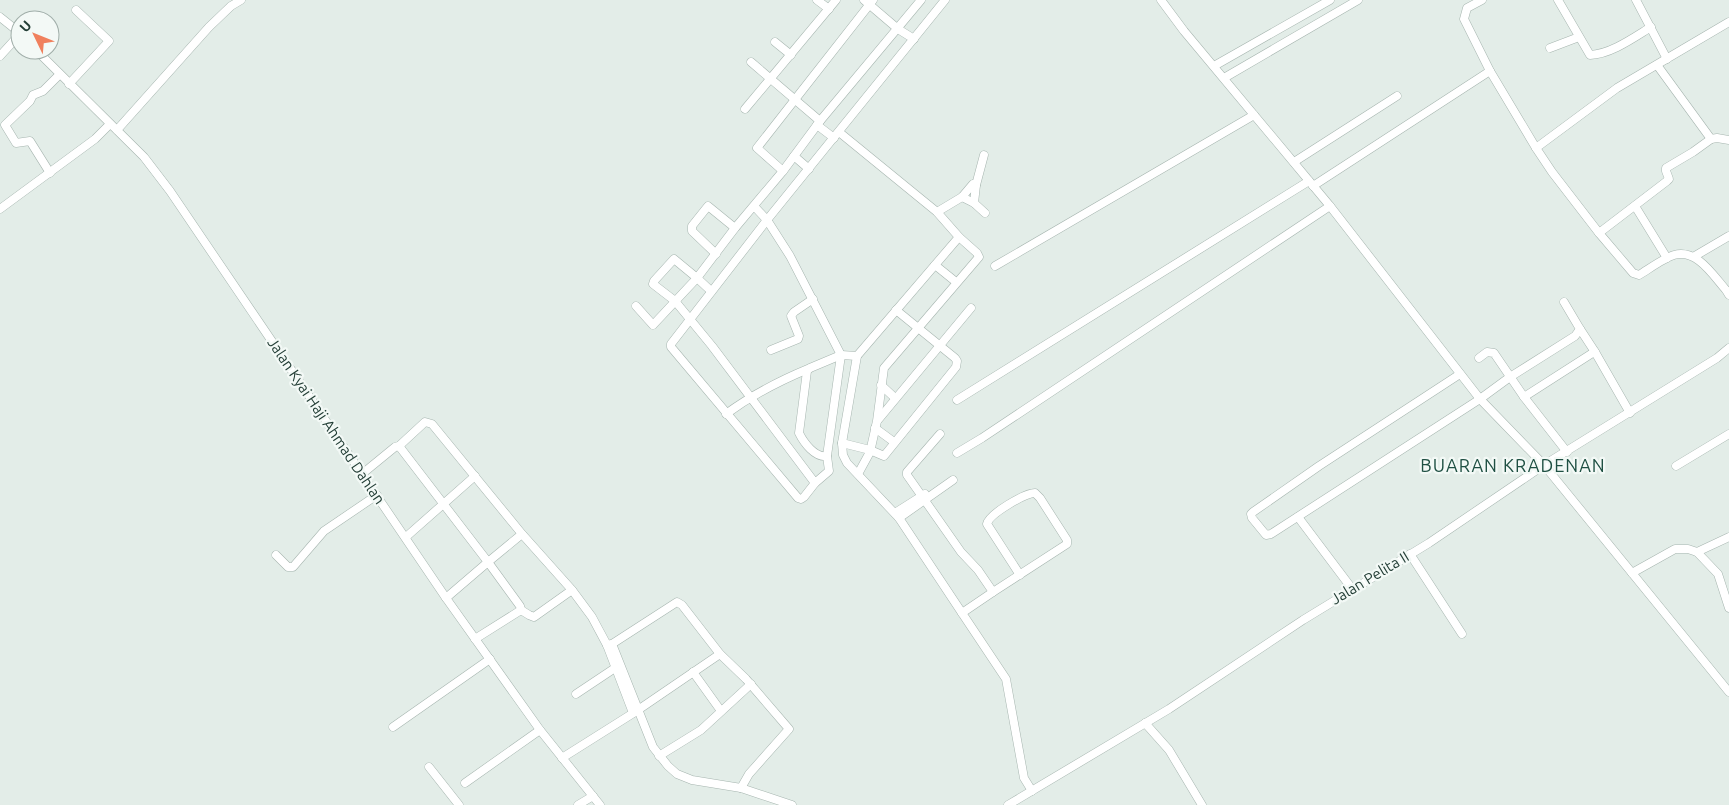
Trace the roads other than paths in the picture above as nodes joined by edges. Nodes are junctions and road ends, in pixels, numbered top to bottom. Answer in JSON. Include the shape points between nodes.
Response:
{"nodes":[{"id":1,"x":241,"y":0,"type":"edge"},
{"id":2,"x":817,"y":0,"type":"edge"},
{"id":3,"x":836,"y":0,"type":"edge"},
{"id":4,"x":922,"y":0,"type":"edge"},
{"id":5,"x":945,"y":0,"type":"edge"},
{"id":6,"x":1160,"y":0,"type":"edge"},
{"id":7,"x":1330,"y":0,"type":"edge"},
{"id":8,"x":1358,"y":0,"type":"edge"},
{"id":9,"x":1482,"y":0,"type":"edge"},
{"id":10,"x":1558,"y":0,"type":"edge"},
{"id":11,"x":1636,"y":0,"type":"edge"},
{"id":12,"x":869,"y":2,"type":"edge"},
{"id":13,"x":229,"y":3,"type":"edge"},
{"id":14,"x":829,"y":9,"type":"junction"},
{"id":15,"x":76,"y":10,"type":"dead end"},
{"id":16,"x":0,"y":17,"type":"edge"},
{"id":17,"x":1729,"y":22,"type":"edge"},
{"id":18,"x":10,"y":26,"type":"edge"},
{"id":19,"x":1651,"y":27,"type":"junction"},
{"id":20,"x":898,"y":29,"type":"junction"},
{"id":21,"x":1578,"y":37,"type":"junction"},
{"id":22,"x":1262,"y":38,"type":"junction"},
{"id":23,"x":914,"y":39,"type":"junction"},
{"id":24,"x":775,"y":42,"type":"dead end"},
{"id":25,"x":10,"y":45,"type":"edge"},
{"id":26,"x":1550,"y":48,"type":"dead end"},
{"id":27,"x":1269,"y":52,"type":"junction"},
{"id":28,"x":791,"y":55,"type":"junction"},
{"id":29,"x":0,"y":56,"type":"edge"},
{"id":30,"x":1667,"y":59,"type":"junction"},
{"id":31,"x":45,"y":60,"type":"edge"},
{"id":32,"x":751,"y":62,"type":"dead end"},
{"id":33,"x":1657,"y":65,"type":"junction"},
{"id":34,"x":1214,"y":66,"type":"junction"},
{"id":35,"x":1488,"y":72,"type":"junction"},
{"id":36,"x":59,"y":75,"type":"junction"},
{"id":37,"x":1224,"y":78,"type":"junction"},
{"id":38,"x":772,"y":79,"type":"junction"},
{"id":39,"x":69,"y":84,"type":"junction"},
{"id":40,"x":1397,"y":96,"type":"dead end"},
{"id":41,"x":795,"y":99,"type":"junction"},
{"id":42,"x":746,"y":109,"type":"dead end"},
{"id":43,"x":1254,"y":115,"type":"junction"},
{"id":44,"x":818,"y":123,"type":"junction"},
{"id":45,"x":110,"y":124,"type":"junction"},
{"id":46,"x":117,"y":130,"type":"junction"},
{"id":47,"x":837,"y":135,"type":"junction"},
{"id":48,"x":1711,"y":139,"type":"junction"},
{"id":49,"x":1729,"y":140,"type":"edge"},
{"id":50,"x":1536,"y":148,"type":"junction"},
{"id":51,"x":984,"y":155,"type":"dead end"},
{"id":52,"x":794,"y":156,"type":"junction"},
{"id":53,"x":1294,"y":162,"type":"junction"},
{"id":54,"x":809,"y":169,"type":"junction"},
{"id":55,"x":783,"y":171,"type":"junction"},
{"id":56,"x":50,"y":173,"type":"junction"},
{"id":57,"x":1311,"y":183,"type":"junction"},
{"id":58,"x":976,"y":184,"type":"junction"},
{"id":59,"x":962,"y":197,"type":"junction"},
{"id":60,"x":974,"y":203,"type":"junction"},
{"id":61,"x":754,"y":206,"type":"junction"},
{"id":62,"x":1330,"y":206,"type":"junction"},
{"id":63,"x":1634,"y":206,"type":"junction"},
{"id":64,"x":0,"y":209,"type":"edge"},
{"id":65,"x":937,"y":212,"type":"junction"},
{"id":66,"x":985,"y":213,"type":"dead end"},
{"id":67,"x":767,"y":220,"type":"junction"},
{"id":68,"x":735,"y":228,"type":"junction"},
{"id":69,"x":1599,"y":233,"type":"junction"},
{"id":70,"x":1729,"y":236,"type":"edge"},
{"id":71,"x":959,"y":237,"type":"junction"},
{"id":72,"x":716,"y":254,"type":"junction"},
{"id":73,"x":1695,"y":256,"type":"junction"},
{"id":74,"x":1667,"y":258,"type":"junction"},
{"id":75,"x":935,"y":265,"type":"junction"},
{"id":76,"x":995,"y":266,"type":"dead end"},
{"id":77,"x":697,"y":278,"type":"junction"},
{"id":78,"x":956,"y":282,"type":"junction"},
{"id":79,"x":711,"y":291,"type":"junction"},
{"id":80,"x":1729,"y":295,"type":"edge"},
{"id":81,"x":813,"y":299,"type":"junction"},
{"id":82,"x":675,"y":301,"type":"junction"},
{"id":83,"x":1564,"y":302,"type":"dead end"},
{"id":84,"x":636,"y":306,"type":"dead end"},
{"id":85,"x":971,"y":308,"type":"dead end"},
{"id":86,"x":896,"y":310,"type":"junction"},
{"id":87,"x":689,"y":318,"type":"junction"},
{"id":88,"x":917,"y":328,"type":"junction"},
{"id":89,"x":1580,"y":329,"type":"junction"},
{"id":90,"x":940,"y":345,"type":"junction"},
{"id":91,"x":1729,"y":348,"type":"edge"},
{"id":92,"x":771,"y":350,"type":"dead end"},
{"id":93,"x":1595,"y":352,"type":"junction"},
{"id":94,"x":849,"y":354,"type":"junction"},
{"id":95,"x":1479,"y":358,"type":"dead end"},
{"id":96,"x":808,"y":369,"type":"junction"},
{"id":97,"x":1460,"y":374,"type":"junction"},
{"id":98,"x":1510,"y":377,"type":"junction"},
{"id":99,"x":881,"y":385,"type":"junction"},
{"id":100,"x":750,"y":397,"type":"junction"},
{"id":101,"x":1524,"y":397,"type":"junction"},
{"id":102,"x":895,"y":398,"type":"junction"},
{"id":103,"x":1480,"y":399,"type":"junction"},
{"id":104,"x":957,"y":400,"type":"dead end"},
{"id":105,"x":1630,"y":412,"type":"junction"},
{"id":106,"x":726,"y":414,"type":"junction"},
{"id":107,"x":876,"y":425,"type":"junction"},
{"id":108,"x":940,"y":434,"type":"dead end"},
{"id":109,"x":1729,"y":434,"type":"edge"},
{"id":110,"x":894,"y":442,"type":"junction"},
{"id":111,"x":842,"y":443,"type":"junction"},
{"id":112,"x":399,"y":446,"type":"junction"},
{"id":113,"x":870,"y":450,"type":"junction"},
{"id":114,"x":1567,"y":452,"type":"junction"},
{"id":115,"x":957,"y":453,"type":"dead end"},
{"id":116,"x":827,"y":456,"type":"junction"},
{"id":117,"x":1544,"y":465,"type":"junction"},
{"id":118,"x":1676,"y":466,"type":"dead end"},
{"id":119,"x":362,"y":474,"type":"junction"},
{"id":120,"x":858,"y":474,"type":"junction"},
{"id":121,"x":475,"y":476,"type":"junction"},
{"id":122,"x":954,"y":477,"type":"dead end"},
{"id":123,"x":815,"y":483,"type":"junction"},
{"id":124,"x":377,"y":495,"type":"junction"},
{"id":125,"x":923,"y":498,"type":"junction"},
{"id":126,"x":443,"y":504,"type":"junction"},
{"id":127,"x":897,"y":515,"type":"junction"},
{"id":128,"x":1298,"y":517,"type":"junction"},
{"id":129,"x":408,"y":534,"type":"junction"},
{"id":130,"x":522,"y":534,"type":"junction"},
{"id":131,"x":1729,"y":536,"type":"edge"},
{"id":132,"x":1697,"y":552,"type":"junction"},
{"id":133,"x":1410,"y":554,"type":"junction"},
{"id":134,"x":276,"y":555,"type":"dead end"},
{"id":135,"x":488,"y":562,"type":"junction"},
{"id":136,"x":1633,"y":574,"type":"junction"},
{"id":137,"x":1020,"y":575,"type":"junction"},
{"id":138,"x":572,"y":590,"type":"junction"},
{"id":139,"x":1353,"y":590,"type":"junction"},
{"id":140,"x":993,"y":592,"type":"junction"},
{"id":141,"x":448,"y":595,"type":"junction"},
{"id":142,"x":1729,"y":608,"type":"edge"},
{"id":143,"x":521,"y":610,"type":"junction"},
{"id":144,"x":962,"y":613,"type":"junction"},
{"id":145,"x":1462,"y":634,"type":"dead end"},
{"id":146,"x":478,"y":637,"type":"junction"},
{"id":147,"x":609,"y":644,"type":"junction"},
{"id":148,"x":720,"y":654,"type":"junction"},
{"id":149,"x":490,"y":659,"type":"junction"},
{"id":150,"x":615,"y":668,"type":"junction"},
{"id":151,"x":693,"y":672,"type":"junction"},
{"id":152,"x":751,"y":684,"type":"junction"},
{"id":153,"x":1729,"y":692,"type":"edge"},
{"id":154,"x":576,"y":694,"type":"dead end"},
{"id":155,"x":636,"y":711,"type":"junction"},
{"id":156,"x":721,"y":711,"type":"junction"},
{"id":157,"x":1145,"y":723,"type":"junction"},
{"id":158,"x":393,"y":727,"type":"dead end"},
{"id":159,"x":540,"y":730,"type":"junction"},
{"id":160,"x":567,"y":755,"type":"junction"},
{"id":161,"x":659,"y":756,"type":"junction"},
{"id":162,"x":429,"y":767,"type":"dead end"},
{"id":163,"x":465,"y":783,"type":"dead end"},
{"id":164,"x":741,"y":788,"type":"junction"},
{"id":165,"x":1029,"y":793,"type":"junction"},
{"id":166,"x":592,"y":796,"type":"junction"},
{"id":167,"x":459,"y":805,"type":"edge"},
{"id":168,"x":578,"y":805,"type":"edge"},
{"id":169,"x":600,"y":805,"type":"edge"},
{"id":170,"x":792,"y":805,"type":"edge"},
{"id":171,"x":1008,"y":805,"type":"edge"},
{"id":172,"x":1202,"y":805,"type":"edge"}],
"edges":[{"from":1,"to":13,"type":"street"},
{"from":2,"to":14,"type":"street"},
{"from":3,"to":14,"type":"street"},
{"from":4,"to":20,"type":"street"},
{"from":5,"to":23,"type":"street"},
{"from":6,"to":34,"type":"street"},
{"from":7,"to":22,"type":"street"},
{"from":8,"to":27,"type":"street"},
{"from":9,"to":35,"type":"street","via":[[1466,8],[1464,19]]},
{"from":10,"to":21,"type":"street"},
{"from":11,"to":19,"type":"street"},
{"from":12,"to":20,"type":"street"},
{"from":12,"to":41,"type":"street"},
{"from":13,"to":46,"type":"street"},
{"from":14,"to":28,"type":"street"},
{"from":15,"to":39,"type":"street","via":[[109,41]]},
{"from":16,"to":18,"type":"street"},
{"from":17,"to":30,"type":"street"},
{"from":19,"to":21,"type":"street","via":[[1592,56]]},
{"from":19,"to":30,"type":"street"},
{"from":20,"to":23,"type":"street"},
{"from":20,"to":44,"type":"street"},
{"from":21,"to":26,"type":"street"},
{"from":22,"to":27,"type":"street"},
{"from":22,"to":34,"type":"street"},
{"from":23,"to":47,"type":"street"},
{"from":24,"to":28,"type":"street"},
{"from":25,"to":29,"type":"street"},
{"from":27,"to":37,"type":"street"},
{"from":28,"to":38,"type":"street"},
{"from":30,"to":33,"type":"street"},
{"from":31,"to":36,"type":"street","name":"Jalan Kyai Haji Ahmad Dahlan"},
{"from":32,"to":38,"type":"street"},
{"from":33,"to":48,"type":"street"},
{"from":33,"to":50,"type":"street","via":[[1617,88]]},
{"from":34,"to":37,"type":"street"},
{"from":35,"to":50,"type":"street"},
{"from":35,"to":57,"type":"street"},
{"from":36,"to":39,"type":"street","name":"Jalan Kyai Haji Ahmad Dahlan"},
{"from":36,"to":56,"type":"street","via":[[43,91],[33,95],[5,125],[16,142],[30,141]]},
{"from":37,"to":43,"type":"street"},
{"from":38,"to":41,"type":"street"},
{"from":38,"to":42,"type":"street"},
{"from":39,"to":45,"type":"street","name":"Jalan Kyai Haji Ahmad Dahlan"},
{"from":40,"to":53,"type":"street"},
{"from":41,"to":44,"type":"street"},
{"from":41,"to":55,"type":"street","via":[[757,148]]},
{"from":43,"to":53,"type":"street"},
{"from":43,"to":76,"type":"street"},
{"from":44,"to":47,"type":"street"},
{"from":44,"to":52,"type":"street"},
{"from":45,"to":46,"type":"street","name":"Jalan Kyai Haji Ahmad Dahlan"},
{"from":45,"to":56,"type":"street","via":[[96,139]]},
{"from":46,"to":119,"type":"street","name":"Jalan Kyai Haji Ahmad Dahlan","via":[[144,157],[170,191]]},
{"from":47,"to":54,"type":"street"},
{"from":47,"to":65,"type":"street"},
{"from":48,"to":49,"type":"street"},
{"from":48,"to":63,"type":"street","via":[[1666,168],[1668,181]]},
{"from":50,"to":69,"type":"street"},
{"from":51,"to":58,"type":"street"},
{"from":52,"to":54,"type":"street"},
{"from":52,"to":55,"type":"street"},
{"from":53,"to":57,"type":"street"},
{"from":54,"to":67,"type":"street"},
{"from":55,"to":61,"type":"street"},
{"from":56,"to":64,"type":"street"},
{"from":57,"to":62,"type":"street"},
{"from":57,"to":104,"type":"street"},
{"from":58,"to":59,"type":"street"},
{"from":58,"to":60,"type":"street"},
{"from":59,"to":60,"type":"street"},
{"from":59,"to":65,"type":"street"},
{"from":60,"to":66,"type":"street"},
{"from":61,"to":67,"type":"street"},
{"from":61,"to":68,"type":"street"},
{"from":62,"to":97,"type":"street"},
{"from":62,"to":115,"type":"street"},
{"from":63,"to":69,"type":"street"},
{"from":63,"to":74,"type":"street"},
{"from":65,"to":71,"type":"street"},
{"from":67,"to":79,"type":"street"},
{"from":67,"to":81,"type":"street"},
{"from":68,"to":72,"type":"street"},
{"from":68,"to":72,"type":"street","via":[[708,206],[692,226],[692,231]]},
{"from":69,"to":74,"type":"street","via":[[1635,274]]},
{"from":70,"to":73,"type":"street"},
{"from":71,"to":75,"type":"street"},
{"from":71,"to":78,"type":"street","via":[[979,257]]},
{"from":72,"to":77,"type":"street"},
{"from":73,"to":74,"type":"street","via":[[1682,254]]},
{"from":73,"to":80,"type":"street"},
{"from":75,"to":78,"type":"street"},
{"from":75,"to":86,"type":"street"},
{"from":77,"to":79,"type":"street"},
{"from":77,"to":82,"type":"street"},
{"from":77,"to":82,"type":"street","via":[[676,259],[672,260],[654,284]]},
{"from":78,"to":88,"type":"street"},
{"from":79,"to":87,"type":"street"},
{"from":81,"to":92,"type":"street","via":[[791,316],[799,338]]},
{"from":81,"to":94,"type":"street"},
{"from":82,"to":84,"type":"street","via":[[654,325]]},
{"from":82,"to":87,"type":"street"},
{"from":83,"to":89,"type":"street"},
{"from":85,"to":90,"type":"street"},
{"from":86,"to":88,"type":"street"},
{"from":86,"to":94,"type":"street"},
{"from":87,"to":100,"type":"street"},
{"from":87,"to":106,"type":"street","via":[[671,347]]},
{"from":88,"to":90,"type":"street"},
{"from":88,"to":99,"type":"street","via":[[884,368]]},
{"from":89,"to":93,"type":"street"},
{"from":89,"to":98,"type":"street","via":[[1575,336]]},
{"from":90,"to":102,"type":"street"},
{"from":90,"to":110,"type":"street","via":[[955,358],[956,367]]},
{"from":91,"to":105,"type":"street","name":"Jalan Pelita II"},
{"from":93,"to":101,"type":"street"},
{"from":93,"to":105,"type":"street"},
{"from":94,"to":96,"type":"street"},
{"from":94,"to":111,"type":"street"},
{"from":94,"to":116,"type":"street"},
{"from":95,"to":98,"type":"street","via":[[1487,352],[1494,353]]},
{"from":96,"to":100,"type":"street"},
{"from":96,"to":116,"type":"street","via":[[799,433],[814,452]]},
{"from":97,"to":103,"type":"street"},
{"from":97,"to":128,"type":"street","via":[[1319,466],[1251,516],[1268,536]]},
{"from":98,"to":101,"type":"street"},
{"from":98,"to":103,"type":"street"},
{"from":99,"to":102,"type":"street"},
{"from":99,"to":107,"type":"street"},
{"from":100,"to":106,"type":"street"},
{"from":100,"to":123,"type":"street"},
{"from":101,"to":114,"type":"street"},
{"from":102,"to":107,"type":"street"},
{"from":103,"to":117,"type":"street"},
{"from":103,"to":128,"type":"street"},
{"from":105,"to":114,"type":"street","name":"Jalan Pelita II"},
{"from":106,"to":123,"type":"street","via":[[799,499]]},
{"from":107,"to":110,"type":"street"},
{"from":107,"to":113,"type":"street"},
{"from":108,"to":125,"type":"street","via":[[906,474]]},
{"from":109,"to":118,"type":"street"},
{"from":110,"to":113,"type":"street","via":[[884,456]]},
{"from":111,"to":113,"type":"street"},
{"from":111,"to":120,"type":"street","via":[[847,463]]},
{"from":112,"to":119,"type":"street"},
{"from":112,"to":121,"type":"street","via":[[429,422]]},
{"from":112,"to":126,"type":"street"},
{"from":113,"to":120,"type":"street"},
{"from":114,"to":117,"type":"street","name":"Jalan Pelita II"},
{"from":116,"to":123,"type":"street","via":[[829,471]]},
{"from":117,"to":133,"type":"street","name":"Jalan Pelita II"},
{"from":117,"to":136,"type":"street"},
{"from":119,"to":124,"type":"street","name":"Jalan Kyai Haji Ahmad Dahlan"},
{"from":120,"to":127,"type":"street"},
{"from":121,"to":126,"type":"street"},
{"from":121,"to":130,"type":"street"},
{"from":122,"to":125,"type":"street"},
{"from":124,"to":129,"type":"street","name":"Jalan Kyai Haji Ahmad Dahlan"},
{"from":124,"to":134,"type":"street","via":[[324,532],[293,567],[288,567]]},
{"from":125,"to":127,"type":"street"},
{"from":125,"to":140,"type":"street"},
{"from":126,"to":129,"type":"street"},
{"from":126,"to":135,"type":"street"},
{"from":127,"to":144,"type":"street"},
{"from":128,"to":139,"type":"street"},
{"from":129,"to":141,"type":"street","name":"Jalan Kyai Haji Ahmad Dahlan"},
{"from":130,"to":135,"type":"street"},
{"from":130,"to":138,"type":"street"},
{"from":131,"to":132,"type":"street"},
{"from":132,"to":136,"type":"street","via":[[1676,549]]},
{"from":132,"to":142,"type":"street","via":[[1718,574]]},
{"from":133,"to":139,"type":"street","name":"Jalan Pelita II"},
{"from":133,"to":145,"type":"street"},
{"from":135,"to":141,"type":"street"},
{"from":135,"to":143,"type":"street"},
{"from":136,"to":153,"type":"street"},
{"from":137,"to":137,"type":"street","via":[[1067,542],[1035,493],[1025,495],[990,517],[987,524]]},
{"from":137,"to":140,"type":"street"},
{"from":138,"to":143,"type":"street","via":[[534,616]]},
{"from":138,"to":147,"type":"street"},
{"from":139,"to":157,"type":"street","name":"Jalan Pelita II"},
{"from":140,"to":144,"type":"street"},
{"from":141,"to":146,"type":"street","name":"Jalan Kyai Haji Ahmad Dahlan"},
{"from":143,"to":146,"type":"street"},
{"from":144,"to":165,"type":"street","via":[[1006,679]]},
{"from":146,"to":149,"type":"street","name":"Jalan Kyai Haji Ahmad Dahlan"},
{"from":147,"to":148,"type":"street","via":[[677,602]]},
{"from":147,"to":150,"type":"street"},
{"from":147,"to":155,"type":"street"},
{"from":148,"to":151,"type":"street"},
{"from":148,"to":152,"type":"street"},
{"from":149,"to":158,"type":"street"},
{"from":149,"to":159,"type":"street","name":"Jalan Kyai Haji Ahmad Dahlan"},
{"from":150,"to":154,"type":"street"},
{"from":150,"to":155,"type":"street"},
{"from":151,"to":155,"type":"street"},
{"from":151,"to":156,"type":"street"},
{"from":152,"to":156,"type":"street"},
{"from":152,"to":164,"type":"street","via":[[789,729]]},
{"from":155,"to":160,"type":"street"},
{"from":155,"to":161,"type":"street"},
{"from":156,"to":161,"type":"street","via":[[701,730]]},
{"from":157,"to":165,"type":"street","name":"Jalan Pelita II"},
{"from":157,"to":172,"type":"street","via":[[1169,750]]},
{"from":159,"to":160,"type":"street","name":"Jalan Kyai Haji Ahmad Dahlan"},
{"from":159,"to":163,"type":"street"},
{"from":160,"to":166,"type":"street","name":"Jalan Kyai Haji Ahmad Dahlan"},
{"from":161,"to":164,"type":"street","via":[[681,776]]},
{"from":162,"to":167,"type":"street"},
{"from":164,"to":170,"type":"street"},
{"from":165,"to":171,"type":"street","name":"Jalan Pelita II"},
{"from":166,"to":168,"type":"street"},
{"from":166,"to":169,"type":"street","name":"Jalan Kyai Haji Ahmad Dahlan"}]}
